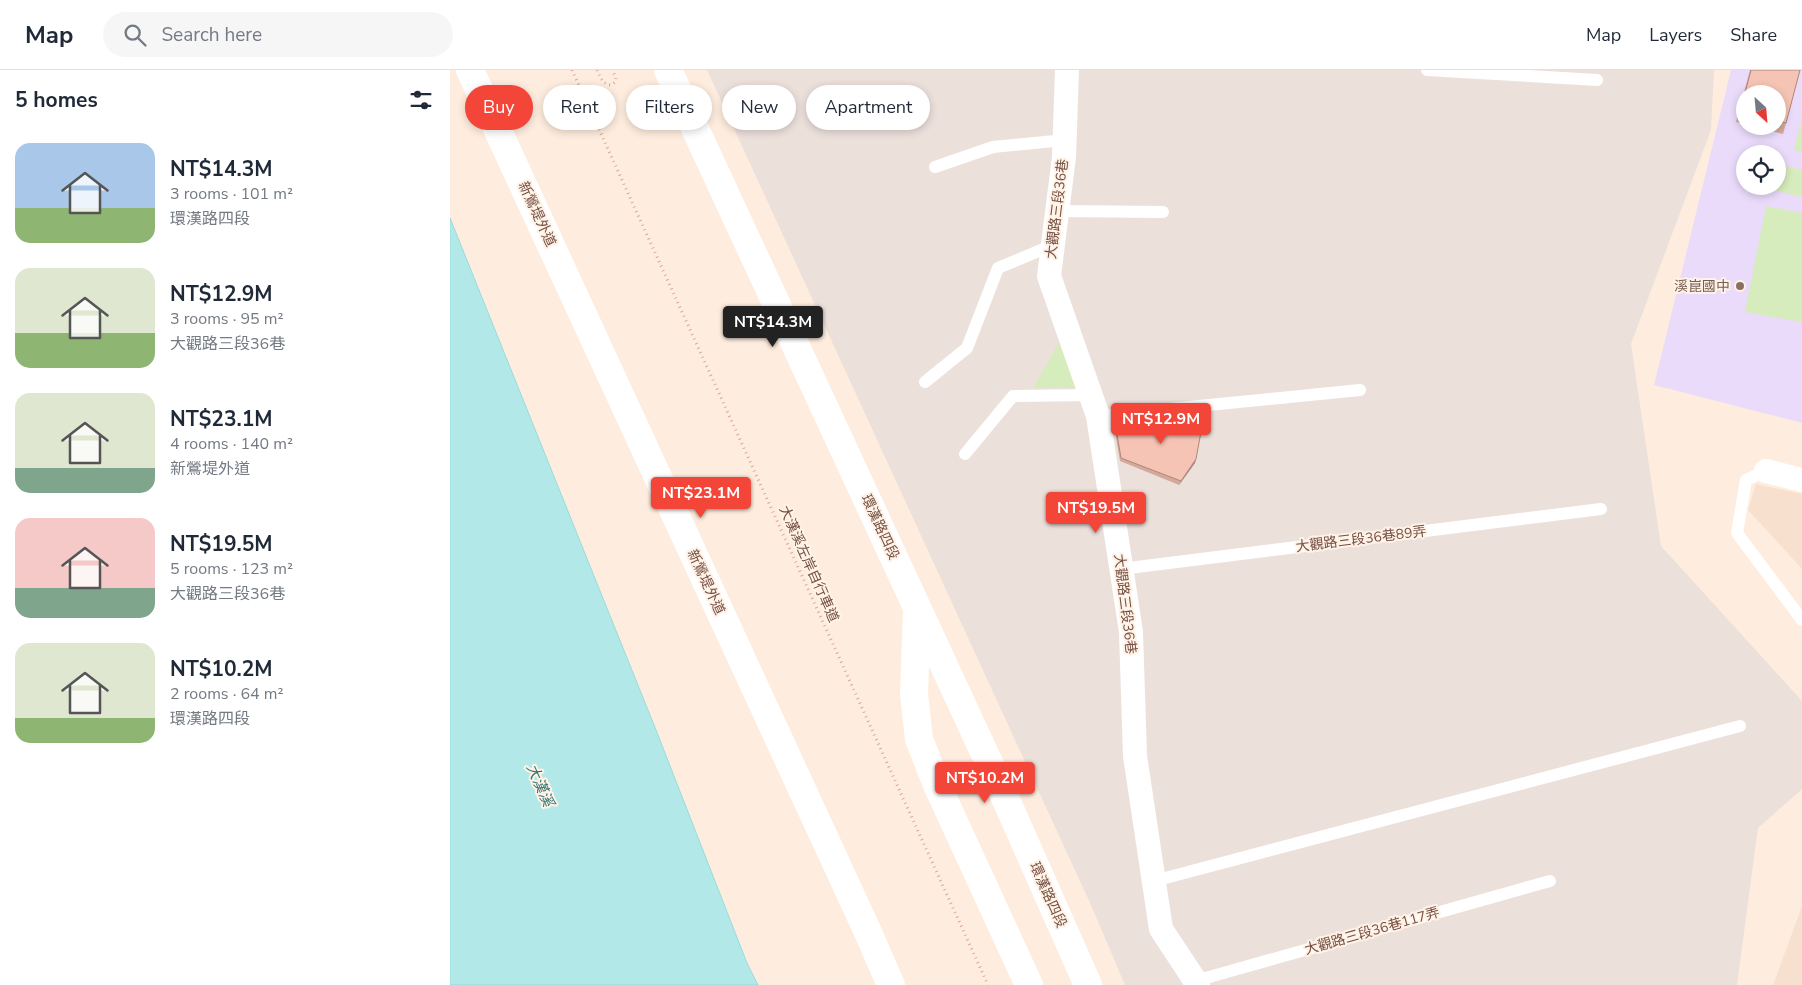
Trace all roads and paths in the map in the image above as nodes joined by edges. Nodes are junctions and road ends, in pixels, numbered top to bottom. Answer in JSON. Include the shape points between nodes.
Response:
{"nodes":[{"id":1,"x":470,"y":70,"type":"edge"},
{"id":2,"x":572,"y":70,"type":"edge"},
{"id":3,"x":597,"y":70,"type":"edge"},
{"id":4,"x":612,"y":70,"type":"edge"},
{"id":5,"x":668,"y":70,"type":"edge"},
{"id":6,"x":1068,"y":70,"type":"edge"},
{"id":7,"x":1427,"y":70,"type":"edge"},
{"id":8,"x":1597,"y":80,"type":"dead end"},
{"id":9,"x":1065,"y":140,"type":"junction"},
{"id":10,"x":935,"y":167,"type":"dead end"},
{"id":11,"x":1057,"y":211,"type":"junction"},
{"id":12,"x":1163,"y":212,"type":"dead end"},
{"id":13,"x":1053,"y":245,"type":"junction"},
{"id":14,"x":925,"y":382,"type":"dead end"},
{"id":15,"x":1360,"y":390,"type":"dead end"},
{"id":16,"x":1094,"y":406,"type":"junction"},
{"id":17,"x":966,"y":454,"type":"dead end"},
{"id":18,"x":1766,"y":471,"type":"joint"},
{"id":19,"x":1802,"y":480,"type":"edge"},
{"id":20,"x":1601,"y":509,"type":"dead end"},
{"id":21,"x":1121,"y":570,"type":"junction"},
{"id":22,"x":917,"y":607,"type":"junction"},
{"id":23,"x":1802,"y":620,"type":"edge"},
{"id":24,"x":1740,"y":726,"type":"dead end"},
{"id":25,"x":1154,"y":881,"type":"junction"},
{"id":26,"x":1550,"y":881,"type":"dead end"},
{"id":27,"x":1196,"y":983,"type":"edge"},
{"id":28,"x":891,"y":985,"type":"edge"},
{"id":29,"x":988,"y":985,"type":"edge"},
{"id":30,"x":1028,"y":985,"type":"edge"},
{"id":31,"x":1088,"y":985,"type":"edge"}],
"edges":[{"from":1,"to":28,"type":"street","name":"新鶯堤外道"},
{"from":2,"to":29,"type":"path","name":"大漢溪左岸自行車道"},
{"from":3,"to":4,"type":"path","via":[[604,84],[612,85],[616,78]]},
{"from":5,"to":22,"type":"street","name":"環漢路四段"},
{"from":6,"to":9,"type":"street","name":"大觀路三段36巷"},
{"from":7,"to":8,"type":"lane"},
{"from":9,"to":10,"type":"lane","via":[[993,148]]},
{"from":9,"to":11,"type":"street","name":"大觀路三段36巷"},
{"from":11,"to":12,"type":"lane"},
{"from":11,"to":13,"type":"street","name":"大觀路三段36巷"},
{"from":13,"to":14,"type":"lane","via":[[998,268],[967,348]]},
{"from":13,"to":16,"type":"street","name":"大觀路三段36巷","via":[[1049,276]]},
{"from":15,"to":16,"type":"lane"},
{"from":16,"to":17,"type":"lane","via":[[1013,396]]},
{"from":16,"to":21,"type":"street","name":"大觀路三段36巷"},
{"from":18,"to":19,"type":"street"},
{"from":18,"to":23,"type":"lane","via":[[1746,480],[1737,533]]},
{"from":20,"to":21,"type":"lane","name":"大觀路三段36巷89弄"},
{"from":21,"to":25,"type":"street","name":"大觀路三段36巷","via":[[1131,632],[1135,756]]},
{"from":22,"to":30,"type":"street","via":[[914,694],[919,739]]},
{"from":22,"to":31,"type":"street","name":"環漢路四段"},
{"from":24,"to":25,"type":"lane"},
{"from":25,"to":27,"type":"street","name":"大觀路三段36巷","via":[[1162,929]]},
{"from":26,"to":27,"type":"lane","name":"大觀路三段36巷117弄"}]}
